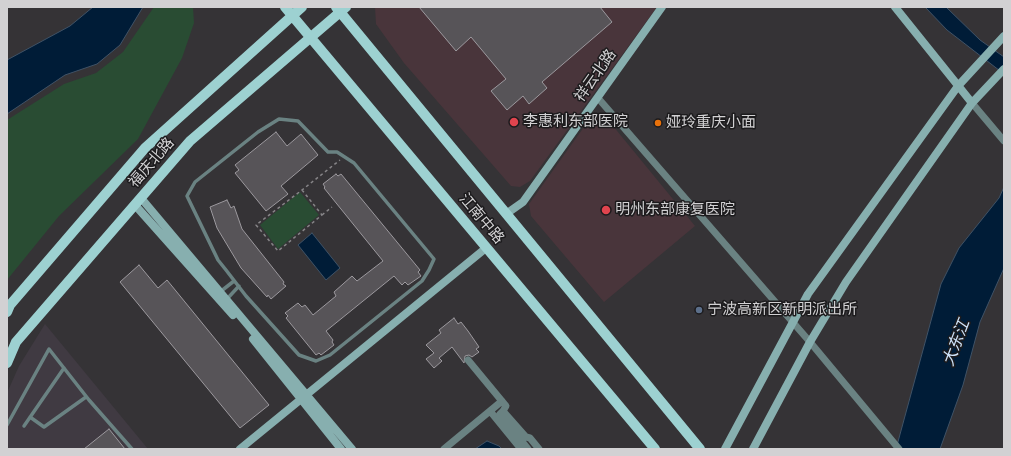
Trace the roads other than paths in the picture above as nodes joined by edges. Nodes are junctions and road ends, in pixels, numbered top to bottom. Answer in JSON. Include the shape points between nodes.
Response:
{"nodes":[{"id":1,"x":285,"y":7,"type":"edge"},
{"id":2,"x":302,"y":7,"type":"edge"},
{"id":3,"x":662,"y":7,"type":"edge"},
{"id":4,"x":895,"y":7,"type":"edge"},
{"id":5,"x":342,"y":8,"type":"edge"},
{"id":6,"x":292,"y":16,"type":"junction"},
{"id":7,"x":1004,"y":36,"type":"edge"},
{"id":8,"x":311,"y":38,"type":"junction"},
{"id":9,"x":1004,"y":69,"type":"edge"},
{"id":10,"x":958,"y":86,"type":"junction"},
{"id":11,"x":598,"y":98,"type":"junction"},
{"id":12,"x":972,"y":103,"type":"junction"},
{"id":13,"x":1004,"y":141,"type":"edge"},
{"id":14,"x":138,"y":202,"type":"junction"},
{"id":15,"x":506,"y":214,"type":"junction"},
{"id":16,"x":486,"y":248,"type":"junction"},
{"id":17,"x":234,"y":280,"type":"junction"},
{"id":18,"x":239,"y":286,"type":"junction"},
{"id":19,"x":218,"y":294,"type":"junction"},
{"id":20,"x":225,"y":302,"type":"junction"},
{"id":21,"x":7,"y":312,"type":"edge"},
{"id":22,"x":793,"y":323,"type":"junction"},
{"id":23,"x":810,"y":342,"type":"junction"},
{"id":24,"x":468,"y":360,"type":"dead end"},
{"id":25,"x":7,"y":363,"type":"edge"},
{"id":26,"x":64,"y":368,"type":"junction"},
{"id":27,"x":86,"y":396,"type":"junction"},
{"id":28,"x":304,"y":398,"type":"junction"},
{"id":29,"x":502,"y":401,"type":"junction"},
{"id":30,"x":490,"y":411,"type":"junction"},
{"id":31,"x":503,"y":411,"type":"junction"},
{"id":32,"x":30,"y":417,"type":"junction"},
{"id":33,"x":7,"y":426,"type":"edge"},
{"id":34,"x":24,"y":426,"type":"dead end"},
{"id":35,"x":897,"y":446,"type":"edge"},
{"id":36,"x":132,"y":449,"type":"edge"},
{"id":37,"x":240,"y":449,"type":"edge"},
{"id":38,"x":342,"y":449,"type":"edge"},
{"id":39,"x":352,"y":449,"type":"edge"},
{"id":40,"x":444,"y":449,"type":"edge"},
{"id":41,"x":521,"y":449,"type":"edge"},
{"id":42,"x":528,"y":449,"type":"edge"},
{"id":43,"x":539,"y":449,"type":"edge"},
{"id":44,"x":655,"y":449,"type":"edge"},
{"id":45,"x":700,"y":449,"type":"edge"},
{"id":46,"x":725,"y":449,"type":"edge"},
{"id":47,"x":753,"y":449,"type":"edge"}],
"edges":[{"from":1,"to":6,"type":"main road","name":"江南中路"},
{"from":2,"to":6,"type":"main road","name":"福庆北路"},
{"from":3,"to":11,"type":"street","name":"祥云北路"},
{"from":4,"to":10,"type":"street"},
{"from":5,"to":8,"type":"main road","name":"福庆北路"},
{"from":5,"to":15,"type":"main road","name":"江南中路"},
{"from":6,"to":8,"type":"main road","name":"江南中路"},
{"from":6,"to":21,"type":"main road","name":"福庆北路","via":[[145,148],[10,305]]},
{"from":7,"to":10,"type":"street"},
{"from":8,"to":14,"type":"main road","name":"福庆北路","via":[[190,141]]},
{"from":8,"to":16,"type":"main road","name":"江南中路"},
{"from":9,"to":12,"type":"street"},
{"from":10,"to":12,"type":"street"},
{"from":10,"to":22,"type":"street","via":[[808,294]]},
{"from":11,"to":15,"type":"street","name":"祥云北路","via":[[524,202]]},
{"from":11,"to":22,"type":"street"},
{"from":12,"to":13,"type":"street"},
{"from":12,"to":23,"type":"street","via":[[846,282]]},
{"from":14,"to":19,"type":"street"},
{"from":14,"to":25,"type":"main road","name":"福庆北路","via":[[16,342]]},
{"from":15,"to":45,"type":"main road","name":"江南中路"},
{"from":16,"to":28,"type":"street"},
{"from":16,"to":44,"type":"main road","name":"江南中路"},
{"from":17,"to":18,"type":"lane"},
{"from":17,"to":18,"type":"lane","via":[[218,260],[187,196],[195,182],[258,132],[279,119],[298,121],[328,152],[337,152],[354,163],[434,259],[422,281],[330,355],[316,361],[299,355]]},
{"from":17,"to":19,"type":"lane"},
{"from":18,"to":20,"type":"lane"},
{"from":19,"to":20,"type":"street"},
{"from":20,"to":28,"type":"street"},
{"from":22,"to":23,"type":"street"},
{"from":22,"to":46,"type":"street"},
{"from":23,"to":35,"type":"street"},
{"from":23,"to":47,"type":"street"},
{"from":24,"to":29,"type":"street"},
{"from":26,"to":27,"type":"lane"},
{"from":26,"to":32,"type":"lane"},
{"from":26,"to":33,"type":"lane","via":[[50,349]]},
{"from":27,"to":32,"type":"lane","via":[[44,427]]},
{"from":27,"to":36,"type":"lane"},
{"from":28,"to":37,"type":"street"},
{"from":28,"to":38,"type":"street"},
{"from":28,"to":39,"type":"street"},
{"from":29,"to":30,"type":"street"},
{"from":29,"to":31,"type":"street","via":[[506,406]]},
{"from":30,"to":40,"type":"street"},
{"from":30,"to":41,"type":"street"},
{"from":31,"to":42,"type":"street","via":[[500,414]]},
{"from":31,"to":43,"type":"street"},
{"from":32,"to":34,"type":"lane"}]}
